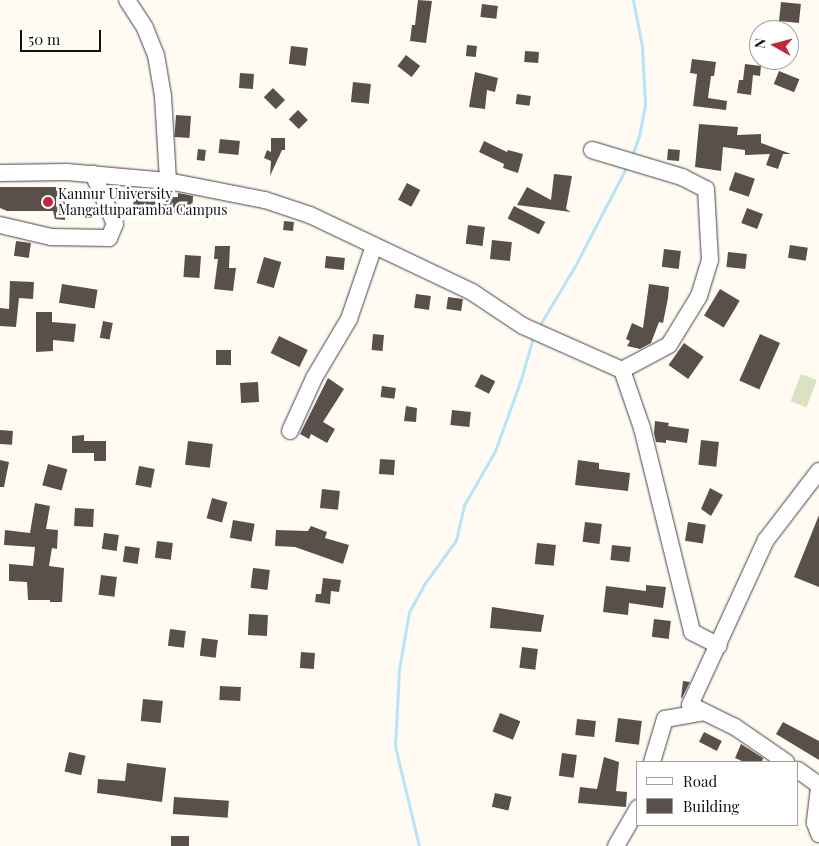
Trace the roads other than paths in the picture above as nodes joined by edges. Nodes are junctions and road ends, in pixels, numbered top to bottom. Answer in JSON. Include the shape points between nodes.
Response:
{"nodes":[{"id":1,"x":127,"y":0,"type":"edge"},
{"id":2,"x":592,"y":150,"type":"dead end"},
{"id":3,"x":0,"y":173,"type":"edge"},
{"id":4,"x":92,"y":174,"type":"junction"},
{"id":5,"x":168,"y":181,"type":"junction"},
{"id":6,"x":0,"y":225,"type":"edge"},
{"id":7,"x":374,"y":246,"type":"junction"},
{"id":8,"x":622,"y":370,"type":"junction"},
{"id":9,"x":290,"y":431,"type":"dead end"},
{"id":10,"x":819,"y":471,"type":"edge"},
{"id":11,"x":719,"y":646,"type":"junction"},
{"id":12,"x":704,"y":712,"type":"junction"},
{"id":13,"x":652,"y":761,"type":"edge"},
{"id":14,"x":785,"y":761,"type":"edge"},
{"id":15,"x":799,"y":771,"type":"edge"},
{"id":16,"x":819,"y":786,"type":"edge"},
{"id":17,"x":636,"y":811,"type":"edge"},
{"id":18,"x":819,"y":834,"type":"edge"},
{"id":19,"x":616,"y":846,"type":"edge"}],
"edges":[{"from":1,"to":5,"type":"street","via":[[145,28],[156,55],[163,96]]},
{"from":2,"to":8,"type":"street","via":[[682,177],[706,189],[710,260],[699,296],[669,345]]},
{"from":3,"to":4,"type":"street"},
{"from":4,"to":5,"type":"street"},
{"from":4,"to":6,"type":"street","via":[[115,224],[109,238],[51,237]]},
{"from":5,"to":7,"type":"street","via":[[265,200],[310,214]]},
{"from":7,"to":8,"type":"street","via":[[472,292],[523,326]]},
{"from":7,"to":9,"type":"street","via":[[350,319],[314,378]]},
{"from":8,"to":11,"type":"street","via":[[642,428],[692,632]]},
{"from":10,"to":11,"type":"street","via":[[766,540]]},
{"from":11,"to":12,"type":"street","via":[[690,704]]},
{"from":12,"to":13,"type":"street","via":[[665,719]]},
{"from":12,"to":14,"type":"street","via":[[736,728]]},
{"from":15,"to":16,"type":"street"},
{"from":16,"to":18,"type":"street","via":[[815,823]]},
{"from":17,"to":19,"type":"street"}]}
